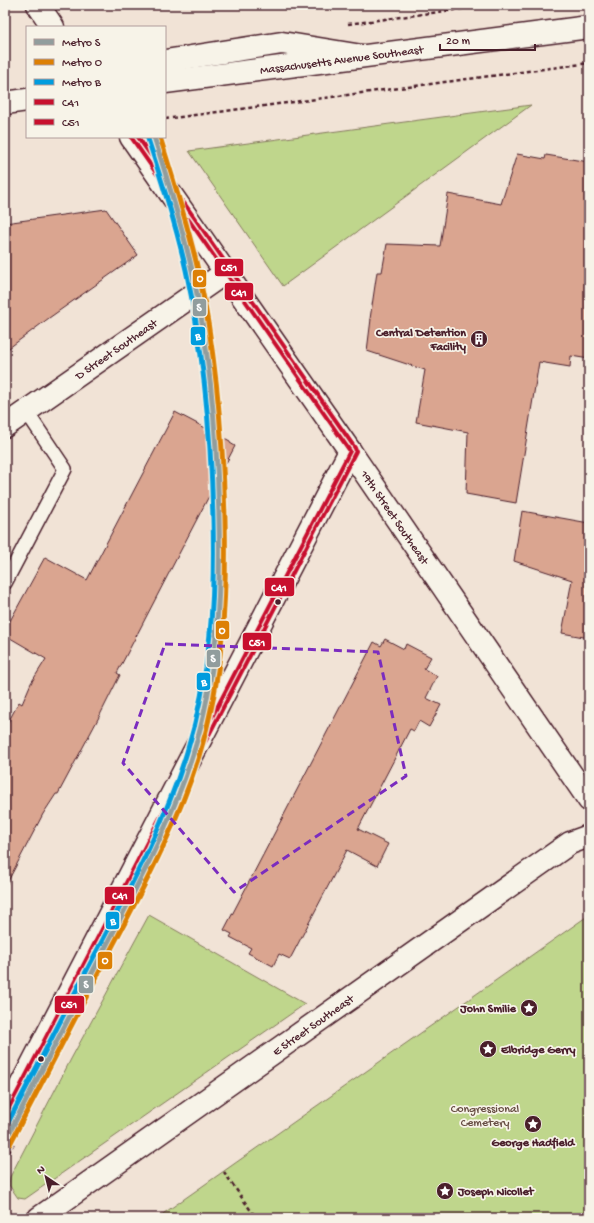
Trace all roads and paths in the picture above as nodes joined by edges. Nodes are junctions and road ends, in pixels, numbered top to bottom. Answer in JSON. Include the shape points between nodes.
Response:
{"nodes":[{"id":1,"x":38,"y":5,"type":"edge"},
{"id":2,"x":491,"y":5,"type":"edge"},
{"id":3,"x":340,"y":25,"type":"dead end"},
{"id":4,"x":52,"y":26,"type":"edge"},
{"id":5,"x":589,"y":27,"type":"edge"},
{"id":6,"x":362,"y":56,"type":"junction"},
{"id":7,"x":166,"y":61,"type":"edge"},
{"id":8,"x":589,"y":63,"type":"edge"},
{"id":9,"x":166,"y":82,"type":"edge"},
{"id":10,"x":26,"y":100,"type":"edge"},
{"id":11,"x":5,"y":103,"type":"edge"},
{"id":12,"x":166,"y":119,"type":"edge"},
{"id":13,"x":132,"y":138,"type":"edge"},
{"id":14,"x":226,"y":272,"type":"junction"},
{"id":15,"x":26,"y":411,"type":"junction"},
{"id":16,"x":5,"y":426,"type":"edge"},
{"id":17,"x":350,"y":451,"type":"junction"},
{"id":18,"x":5,"y":583,"type":"edge"},
{"id":19,"x":589,"y":800,"type":"edge"},
{"id":20,"x":589,"y":836,"type":"edge"},
{"id":21,"x":5,"y":1116,"type":"edge"},
{"id":22,"x":224,"y":1172,"type":"dead end"},
{"id":23,"x":39,"y":1218,"type":"edge"},
{"id":24,"x":256,"y":1218,"type":"edge"}],
"edges":[{"from":1,"to":4,"type":"street"},
{"from":2,"to":3,"type":"path"},
{"from":5,"to":6,"type":"street","name":"Massachusetts Avenue Southeast"},
{"from":6,"to":7,"type":"street","via":[[282,44]]},
{"from":6,"to":9,"type":"street","name":"Massachusetts Avenue Southeast"},
{"from":8,"to":12,"type":"path"},
{"from":10,"to":11,"type":"street"},
{"from":13,"to":14,"type":"street","name":"19th Street Southeast"},
{"from":14,"to":15,"type":"street","name":"D Street Southeast"},
{"from":14,"to":17,"type":"street","name":"19th Street Southeast"},
{"from":15,"to":16,"type":"street","name":"D Street Southeast"},
{"from":15,"to":18,"type":"lane","via":[[65,469]]},
{"from":17,"to":19,"type":"street","name":"19th Street Southeast"},
{"from":17,"to":21,"type":"street"},
{"from":20,"to":23,"type":"street","name":"E Street Southeast","via":[[570,843]]},
{"from":22,"to":24,"type":"path"}]}
